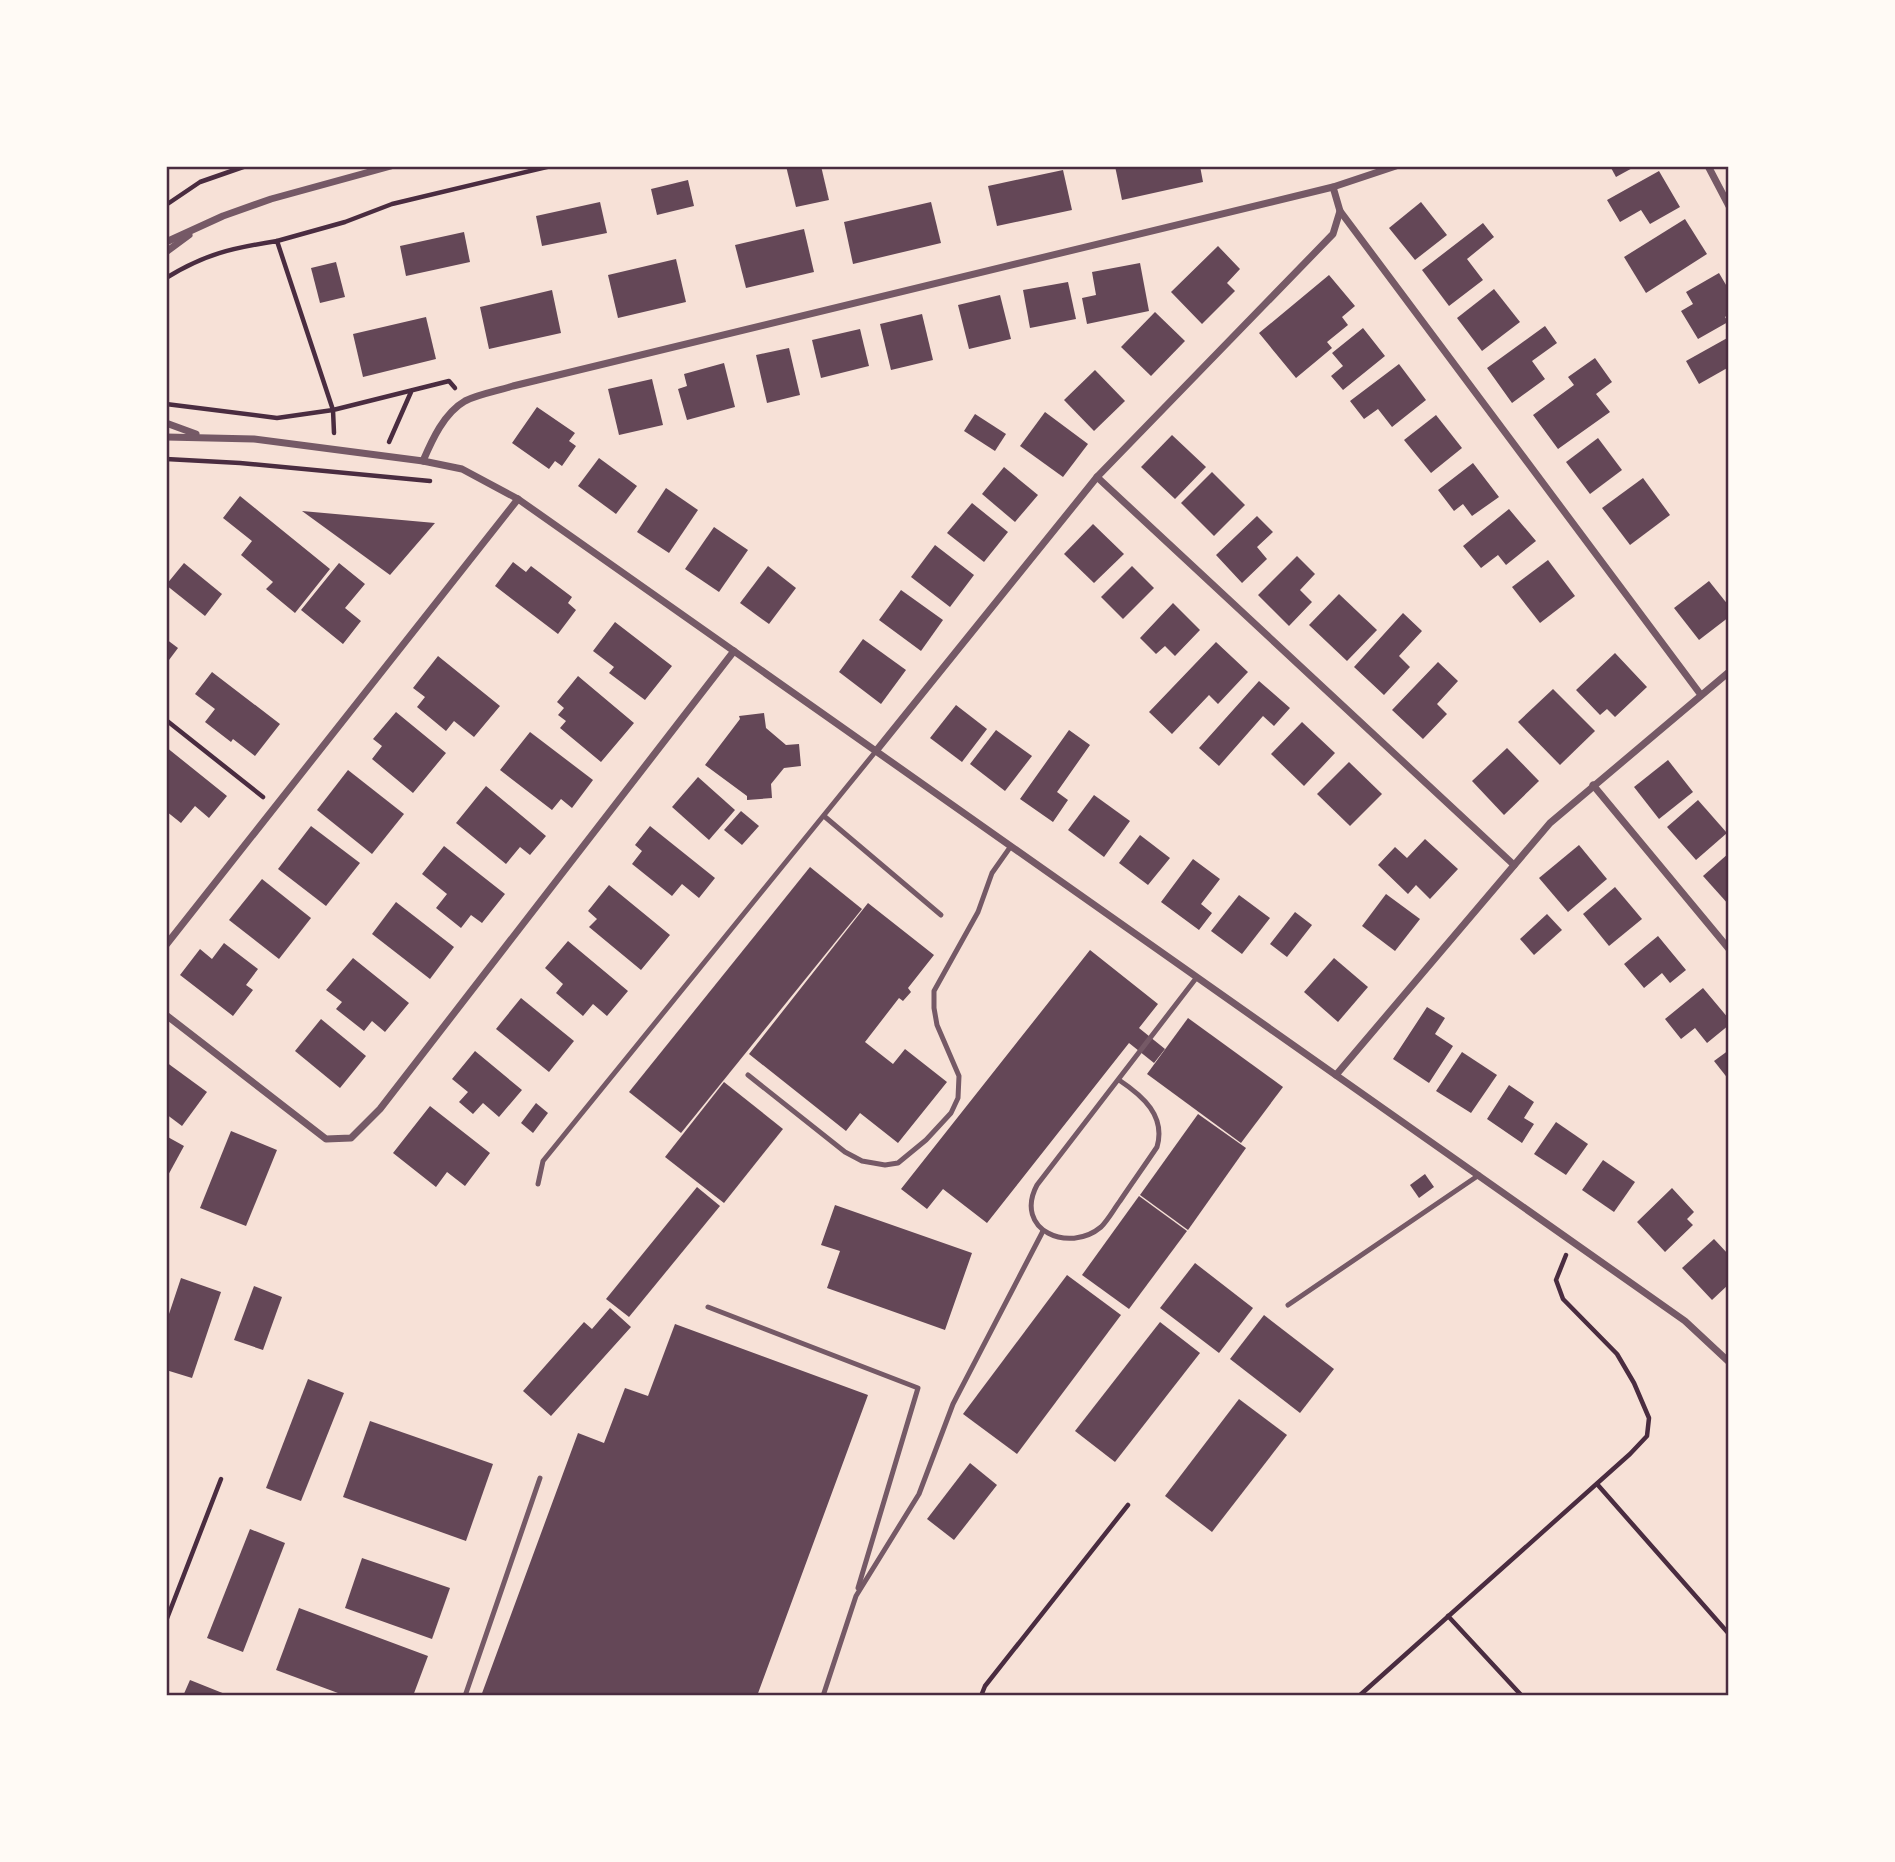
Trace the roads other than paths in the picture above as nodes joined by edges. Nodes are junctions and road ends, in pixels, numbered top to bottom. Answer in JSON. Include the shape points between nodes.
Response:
{"nodes":[{"id":1,"x":391,"y":166,"type":"edge"},
{"id":2,"x":1396,"y":166,"type":"edge"},
{"id":3,"x":1708,"y":166,"type":"edge"},
{"id":4,"x":1333,"y":187,"type":"junction"},
{"id":5,"x":1729,"y":206,"type":"edge"},
{"id":6,"x":1340,"y":211,"type":"junction"},
{"id":7,"x":201,"y":227,"type":"junction"},
{"id":8,"x":166,"y":242,"type":"edge"},
{"id":9,"x":166,"y":253,"type":"edge"},
{"id":10,"x":166,"y":423,"type":"edge"},
{"id":11,"x":166,"y":437,"type":"edge"},
{"id":12,"x":204,"y":437,"type":"junction"},
{"id":13,"x":423,"y":461,"type":"junction"},
{"id":14,"x":1097,"y":477,"type":"junction"},
{"id":15,"x":519,"y":499,"type":"junction"},
{"id":16,"x":734,"y":651,"type":"junction"},
{"id":17,"x":1729,"y":672,"type":"edge"},
{"id":18,"x":1701,"y":695,"type":"junction"},
{"id":19,"x":876,"y":751,"type":"junction"},
{"id":20,"x":1593,"y":785,"type":"junction"},
{"id":21,"x":824,"y":816,"type":"junction"},
{"id":22,"x":1011,"y":846,"type":"junction"},
{"id":23,"x":1514,"y":865,"type":"junction"},
{"id":24,"x":941,"y":915,"type":"dead end"},
{"id":25,"x":166,"y":944,"type":"edge"},
{"id":26,"x":1729,"y":949,"type":"edge"},
{"id":27,"x":1197,"y":977,"type":"junction"},
{"id":28,"x":166,"y":1015,"type":"edge"},
{"id":29,"x":748,"y":1075,"type":"dead end"},
{"id":30,"x":1336,"y":1075,"type":"junction"},
{"id":31,"x":1119,"y":1080,"type":"junction"},
{"id":32,"x":1479,"y":1175,"type":"junction"},
{"id":33,"x":538,"y":1184,"type":"dead end"},
{"id":34,"x":1043,"y":1231,"type":"junction"},
{"id":35,"x":1288,"y":1305,"type":"dead end"},
{"id":36,"x":708,"y":1307,"type":"dead end"},
{"id":37,"x":1729,"y":1362,"type":"edge"},
{"id":38,"x":540,"y":1478,"type":"dead end"},
{"id":39,"x":856,"y":1597,"type":"junction"},
{"id":40,"x":465,"y":1696,"type":"edge"},
{"id":41,"x":823,"y":1696,"type":"edge"}],
"edges":[{"from":1,"to":7,"type":"street","via":[[271,199]]},
{"from":2,"to":4,"type":"street"},
{"from":3,"to":5,"type":"street"},
{"from":4,"to":6,"type":"street"},
{"from":4,"to":13,"type":"street","via":[[466,400],[433,438]]},
{"from":6,"to":14,"type":"street","via":[[1334,234]]},
{"from":6,"to":18,"type":"street"},
{"from":7,"to":8,"type":"street"},
{"from":7,"to":9,"type":"street"},
{"from":10,"to":12,"type":"street"},
{"from":11,"to":12,"type":"street"},
{"from":12,"to":13,"type":"street"},
{"from":13,"to":15,"type":"street","via":[[462,469]]},
{"from":14,"to":19,"type":"street"},
{"from":14,"to":23,"type":"street"},
{"from":15,"to":16,"type":"street"},
{"from":15,"to":25,"type":"street"},
{"from":16,"to":19,"type":"street"},
{"from":16,"to":28,"type":"street","via":[[380,1109],[351,1138],[327,1139]]},
{"from":17,"to":18,"type":"street"},
{"from":18,"to":20,"type":"street"},
{"from":19,"to":21,"type":"lane"},
{"from":19,"to":22,"type":"street"},
{"from":20,"to":23,"type":"street"},
{"from":20,"to":26,"type":"street"},
{"from":21,"to":24,"type":"lane"},
{"from":21,"to":33,"type":"lane","via":[[542,1161]]},
{"from":22,"to":27,"type":"street"},
{"from":22,"to":29,"type":"lane","via":[[992,873],[978,912],[934,991],[937,1025],[959,1076],[958,1098],[951,1113],[913,1152],[898,1163],[862,1161]]},
{"from":23,"to":30,"type":"street"},
{"from":27,"to":30,"type":"street"},
{"from":27,"to":31,"type":"lane"},
{"from":30,"to":32,"type":"street"},
{"from":31,"to":34,"type":"lane","via":[[1031,1195],[1032,1216]]},
{"from":31,"to":34,"type":"lane","via":[[1150,1105],[1159,1126],[1157,1147],[1103,1225],[1083,1237]]},
{"from":32,"to":35,"type":"lane"},
{"from":32,"to":37,"type":"street","via":[[1685,1321]]},
{"from":34,"to":39,"type":"lane","via":[[953,1404],[919,1494]]},
{"from":36,"to":39,"type":"lane","via":[[918,1388]]},
{"from":38,"to":40,"type":"lane"},
{"from":39,"to":41,"type":"lane"}]}
